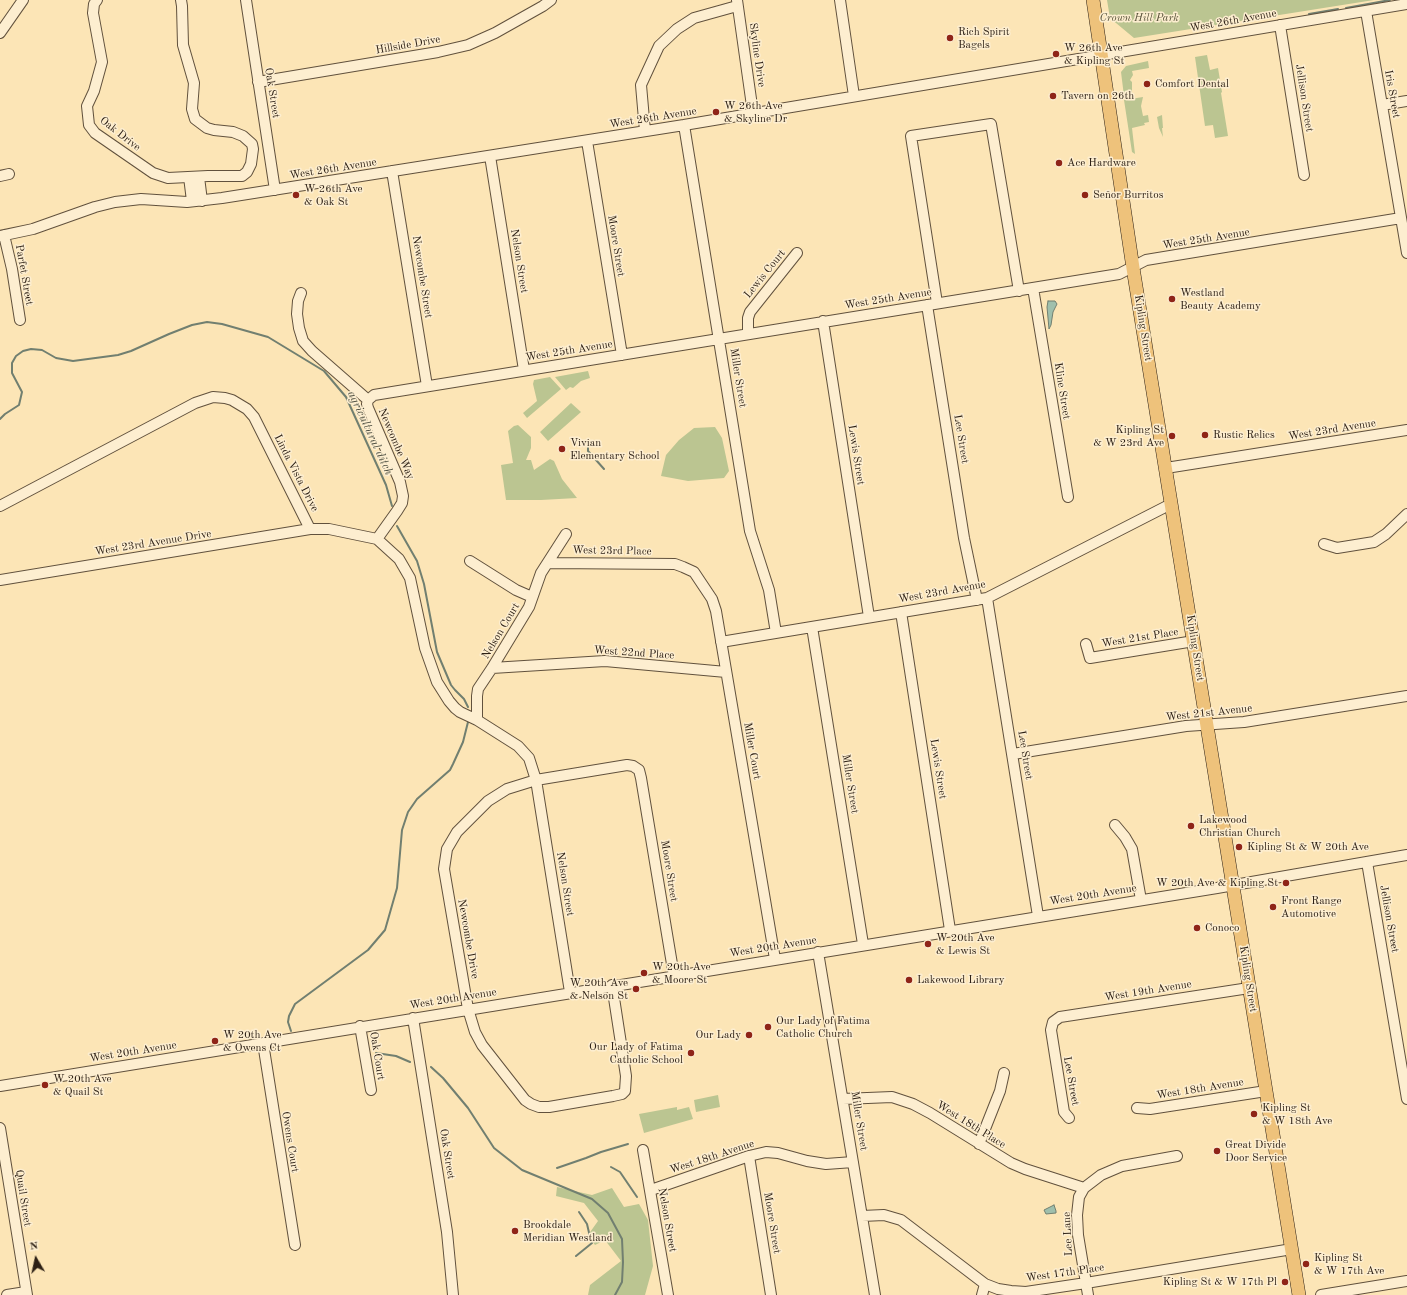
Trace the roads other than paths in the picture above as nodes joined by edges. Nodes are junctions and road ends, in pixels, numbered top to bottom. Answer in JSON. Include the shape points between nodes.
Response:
{"nodes":[{"id":1,"x":23,"y":0,"type":"edge"},
{"id":2,"x":97,"y":0,"type":"edge"},
{"id":3,"x":181,"y":0,"type":"edge"},
{"id":4,"x":246,"y":0,"type":"edge"},
{"id":5,"x":550,"y":0,"type":"edge"},
{"id":6,"x":840,"y":0,"type":"edge"},
{"id":7,"x":1093,"y":0,"type":"edge"},
{"id":8,"x":737,"y":3,"type":"edge"},
{"id":9,"x":1407,"y":4,"type":"edge"},
{"id":10,"x":1366,"y":11,"type":"junction"},
{"id":11,"x":12,"y":16,"type":"junction"},
{"id":12,"x":21,"y":21,"type":"dead end"},
{"id":13,"x":1280,"y":25,"type":"junction"},
{"id":14,"x":0,"y":33,"type":"edge"},
{"id":15,"x":1102,"y":55,"type":"junction"},
{"id":16,"x":258,"y":82,"type":"junction"},
{"id":17,"x":854,"y":96,"type":"junction"},
{"id":18,"x":1407,"y":101,"type":"edge"},
{"id":19,"x":1382,"y":105,"type":"junction"},
{"id":20,"x":753,"y":113,"type":"junction"},
{"id":21,"x":684,"y":125,"type":"junction"},
{"id":22,"x":645,"y":131,"type":"junction"},
{"id":23,"x":587,"y":141,"type":"junction"},
{"id":24,"x":490,"y":156,"type":"junction"},
{"id":25,"x":392,"y":171,"type":"junction"},
{"id":26,"x":1304,"y":175,"type":"dead end"},
{"id":27,"x":194,"y":177,"type":"junction"},
{"id":28,"x":275,"y":190,"type":"junction"},
{"id":29,"x":197,"y":201,"type":"junction"},
{"id":30,"x":1402,"y":211,"type":"edge"},
{"id":31,"x":2,"y":236,"type":"edge"},
{"id":32,"x":797,"y":253,"type":"dead end"},
{"id":33,"x":1407,"y":253,"type":"edge"},
{"id":34,"x":1133,"y":268,"type":"junction"},
{"id":35,"x":1033,"y":288,"type":"junction"},
{"id":36,"x":1019,"y":291,"type":"junction"},
{"id":37,"x":301,"y":293,"type":"dead end"},
{"id":38,"x":932,"y":304,"type":"junction"},
{"id":39,"x":20,"y":320,"type":"dead end"},
{"id":40,"x":823,"y":321,"type":"junction"},
{"id":41,"x":748,"y":334,"type":"junction"},
{"id":42,"x":719,"y":338,"type":"junction"},
{"id":43,"x":622,"y":355,"type":"junction"},
{"id":44,"x":524,"y":370,"type":"junction"},
{"id":45,"x":427,"y":386,"type":"junction"},
{"id":46,"x":372,"y":397,"type":"junction"},
{"id":47,"x":1407,"y":430,"type":"edge"},
{"id":48,"x":1166,"y":468,"type":"junction"},
{"id":49,"x":1068,"y":497,"type":"dead end"},
{"id":50,"x":1171,"y":504,"type":"junction"},
{"id":51,"x":0,"y":506,"type":"edge"},
{"id":52,"x":1407,"y":514,"type":"edge"},
{"id":53,"x":310,"y":528,"type":"junction"},
{"id":54,"x":566,"y":534,"type":"dead end"},
{"id":55,"x":377,"y":539,"type":"junction"},
{"id":56,"x":1324,"y":544,"type":"dead end"},
{"id":57,"x":470,"y":561,"type":"dead end"},
{"id":58,"x":548,"y":563,"type":"junction"},
{"id":59,"x":675,"y":564,"type":"joint"},
{"id":60,"x":0,"y":580,"type":"edge"},
{"id":61,"x":532,"y":597,"type":"junction"},
{"id":62,"x":987,"y":598,"type":"junction"},
{"id":63,"x":977,"y":600,"type":"junction"},
{"id":64,"x":901,"y":612,"type":"junction"},
{"id":65,"x":870,"y":617,"type":"junction"},
{"id":66,"x":812,"y":627,"type":"junction"},
{"id":67,"x":776,"y":633,"type":"junction"},
{"id":68,"x":1194,"y":641,"type":"junction"},
{"id":69,"x":721,"y":642,"type":"junction"},
{"id":70,"x":1086,"y":644,"type":"dead end"},
{"id":71,"x":492,"y":668,"type":"junction"},
{"id":72,"x":726,"y":672,"type":"junction"},
{"id":73,"x":1407,"y":696,"type":"edge"},
{"id":74,"x":477,"y":720,"type":"junction"},
{"id":75,"x":1207,"y":724,"type":"junction"},
{"id":76,"x":1013,"y":754,"type":"junction"},
{"id":77,"x":639,"y":770,"type":"joint"},
{"id":78,"x":536,"y":780,"type":"junction"},
{"id":79,"x":1115,"y":825,"type":"dead end"},
{"id":80,"x":1407,"y":855,"type":"edge"},
{"id":81,"x":1367,"y":862,"type":"junction"},
{"id":82,"x":1233,"y":885,"type":"junction"},
{"id":83,"x":1141,"y":900,"type":"junction"},
{"id":84,"x":1038,"y":916,"type":"junction"},
{"id":85,"x":950,"y":930,"type":"junction"},
{"id":86,"x":863,"y":944,"type":"junction"},
{"id":87,"x":818,"y":952,"type":"junction"},
{"id":88,"x":775,"y":959,"type":"junction"},
{"id":89,"x":674,"y":976,"type":"junction"},
{"id":90,"x":612,"y":985,"type":"junction"},
{"id":91,"x":1250,"y":988,"type":"junction"},
{"id":92,"x":570,"y":992,"type":"junction"},
{"id":93,"x":468,"y":1009,"type":"junction"},
{"id":94,"x":413,"y":1018,"type":"junction"},
{"id":95,"x":1052,"y":1022,"type":"joint"},
{"id":96,"x":360,"y":1026,"type":"junction"},
{"id":97,"x":263,"y":1043,"type":"junction"},
{"id":98,"x":1004,"y":1073,"type":"dead end"},
{"id":99,"x":0,"y":1086,"type":"edge"},
{"id":100,"x":370,"y":1090,"type":"dead end"},
{"id":101,"x":1266,"y":1091,"type":"junction"},
{"id":102,"x":843,"y":1099,"type":"junction"},
{"id":103,"x":1407,"y":1099,"type":"edge"},
{"id":104,"x":1137,"y":1108,"type":"dead end"},
{"id":105,"x":1069,"y":1118,"type":"dead end"},
{"id":106,"x":0,"y":1128,"type":"edge"},
{"id":107,"x":979,"y":1144,"type":"junction"},
{"id":108,"x":643,"y":1150,"type":"dead end"},
{"id":109,"x":749,"y":1156,"type":"junction"},
{"id":110,"x":1177,"y":1156,"type":"dead end"},
{"id":111,"x":853,"y":1162,"type":"junction"},
{"id":112,"x":1084,"y":1188,"type":"junction"},
{"id":113,"x":651,"y":1190,"type":"junction"},
{"id":114,"x":862,"y":1216,"type":"junction"},
{"id":115,"x":295,"y":1245,"type":"dead end"},
{"id":116,"x":1292,"y":1249,"type":"junction"},
{"id":117,"x":1407,"y":1281,"type":"edge"},
{"id":118,"x":1086,"y":1283,"type":"junction"},
{"id":119,"x":986,"y":1284,"type":"junction"},
{"id":120,"x":27,"y":1293,"type":"edge"},
{"id":121,"x":7,"y":1295,"type":"edge"},
{"id":122,"x":453,"y":1295,"type":"edge"},
{"id":123,"x":668,"y":1295,"type":"edge"},
{"id":124,"x":771,"y":1295,"type":"edge"},
{"id":125,"x":875,"y":1295,"type":"edge"},
{"id":126,"x":982,"y":1295,"type":"edge"},
{"id":127,"x":1088,"y":1295,"type":"edge"},
{"id":128,"x":1299,"y":1295,"type":"edge"},
{"id":129,"x":1321,"y":1295,"type":"edge"}],
"edges":[{"from":1,"to":11,"type":"street"},
{"from":2,"to":27,"type":"street","name":"Oak Drive","via":[[93,13],[102,62],[87,106],[89,125],[95,133],[153,172],[168,178]]},
{"from":3,"to":27,"type":"street","name":"Oak Drive","via":[[183,45],[194,83],[192,109],[195,119],[207,128],[243,136],[252,144],[253,149],[251,164],[242,176]]},
{"from":4,"to":16,"type":"street","name":"Oak Street"},
{"from":5,"to":16,"type":"street","name":"Hillside Drive","via":[[495,33],[468,45]]},
{"from":6,"to":17,"type":"street"},
{"from":7,"to":15,"type":"main road","name":"Kipling Street"},
{"from":8,"to":20,"type":"street","name":"Skyline Drive"},
{"from":8,"to":22,"type":"street","via":[[694,18],[677,29],[659,46],[641,85]]},
{"from":9,"to":10,"type":"street","name":"West 26th Avenue"},
{"from":10,"to":13,"type":"street","name":"West 26th Avenue"},
{"from":10,"to":19,"type":"street","name":"Iris Street"},
{"from":11,"to":12,"type":"street"},
{"from":11,"to":14,"type":"street"},
{"from":13,"to":15,"type":"street","name":"West 26th Avenue"},
{"from":13,"to":26,"type":"street","name":"Jellison Street"},
{"from":15,"to":17,"type":"street","name":"West 26th Avenue"},
{"from":15,"to":34,"type":"main road","name":"Kipling Street"},
{"from":16,"to":28,"type":"street","name":"Oak Street"},
{"from":17,"to":20,"type":"street","name":"West 26th Avenue"},
{"from":18,"to":19,"type":"street"},
{"from":19,"to":30,"type":"street","name":"Iris Street"},
{"from":20,"to":21,"type":"street","name":"West 26th Avenue"},
{"from":21,"to":22,"type":"street","name":"West 26th Avenue"},
{"from":21,"to":42,"type":"street","name":"Miller Street"},
{"from":22,"to":23,"type":"street","name":"West 26th Avenue"},
{"from":23,"to":24,"type":"street","name":"West 26th Avenue"},
{"from":23,"to":43,"type":"street","name":"Moore Street"},
{"from":24,"to":25,"type":"street","name":"West 26th Avenue"},
{"from":24,"to":44,"type":"street","name":"Nelson Street"},
{"from":25,"to":28,"type":"street","name":"West 26th Avenue"},
{"from":25,"to":45,"type":"street","name":"Newcombe Street"},
{"from":27,"to":29,"type":"street"},
{"from":28,"to":29,"type":"street","name":"West 26th Avenue"},
{"from":29,"to":31,"type":"street","name":"West 26th Avenue","via":[[141,199],[115,202]]},
{"from":30,"to":33,"type":"street","name":"Iris Street"},
{"from":30,"to":34,"type":"street","name":"West 25th Avenue","via":[[1146,260]]},
{"from":31,"to":39,"type":"street","name":"Parfet Street","via":[[12,269]]},
{"from":32,"to":41,"type":"street","name":"Lewis Court","via":[[750,312]]},
{"from":34,"to":35,"type":"street","name":"West 25th Avenue","via":[[1119,274]]},
{"from":34,"to":48,"type":"main road","name":"Kipling Street"},
{"from":35,"to":36,"type":"street","name":"West 25th Avenue"},
{"from":35,"to":49,"type":"street","name":"Kline Street"},
{"from":36,"to":38,"type":"street","name":"West 25th Avenue"},
{"from":36,"to":38,"type":"street","name":"Lee Street","via":[[991,124],[962,128],[911,136]]},
{"from":37,"to":46,"type":"street","name":"Newcombe Way","via":[[297,314],[303,340],[312,351]]},
{"from":38,"to":40,"type":"street","name":"West 25th Avenue"},
{"from":38,"to":63,"type":"street","name":"Lee Street","via":[[964,538]]},
{"from":40,"to":41,"type":"street","name":"West 25th Avenue"},
{"from":40,"to":65,"type":"street","name":"Lewis Street"},
{"from":41,"to":42,"type":"street","name":"West 25th Avenue"},
{"from":42,"to":43,"type":"street","name":"West 25th Avenue"},
{"from":42,"to":67,"type":"street","name":"Miller Street","via":[[750,531],[769,590]]},
{"from":43,"to":44,"type":"street","name":"West 25th Avenue"},
{"from":44,"to":45,"type":"street","name":"West 25th Avenue"},
{"from":45,"to":46,"type":"street","name":"West 25th Avenue"},
{"from":46,"to":55,"type":"street","name":"Newcombe Way","via":[[367,404],[368,408],[400,482],[403,496],[402,503]]},
{"from":47,"to":48,"type":"street","name":"West 23rd Avenue"},
{"from":48,"to":50,"type":"main road","name":"Kipling Street"},
{"from":50,"to":62,"type":"street","name":"West 23rd Avenue"},
{"from":50,"to":68,"type":"main road","name":"Kipling Street"},
{"from":51,"to":53,"type":"street","name":"Linda Vista Drive","via":[[195,403],[213,397],[232,400],[247,409],[254,417]]},
{"from":52,"to":56,"type":"street","via":[[1374,542],[1337,548]]},
{"from":53,"to":55,"type":"street","name":"Linda Vista Drive","via":[[329,529]]},
{"from":53,"to":60,"type":"street","name":"West 23rd Avenue Drive"},
{"from":54,"to":58,"type":"street","name":"Nelson Court"},
{"from":55,"to":74,"type":"street","via":[[399,559],[410,578],[423,642],[444,694],[455,708]]},
{"from":57,"to":61,"type":"street"},
{"from":58,"to":59,"type":"street","name":"West 23rd Place"},
{"from":58,"to":61,"type":"street","name":"Nelson Court","via":[[541,572]]},
{"from":59,"to":69,"type":"street","name":"Miller Court","via":[[694,572],[708,591],[716,611]]},
{"from":61,"to":71,"type":"street","name":"Nelson Court","via":[[529,607]]},
{"from":62,"to":63,"type":"street","name":"West 23rd Avenue"},
{"from":62,"to":76,"type":"street","name":"Lee Street"},
{"from":63,"to":64,"type":"street","name":"West 23rd Avenue"},
{"from":64,"to":65,"type":"street","name":"West 23rd Avenue"},
{"from":64,"to":85,"type":"street","name":"Lewis Street"},
{"from":65,"to":66,"type":"street","name":"West 23rd Avenue"},
{"from":66,"to":67,"type":"street","name":"West 23rd Avenue"},
{"from":66,"to":86,"type":"street","name":"Miller Street"},
{"from":67,"to":69,"type":"street","name":"West 23rd Avenue"},
{"from":68,"to":70,"type":"street","name":"West 21st Place","via":[[1090,658]]},
{"from":68,"to":75,"type":"main road","name":"Kipling Street"},
{"from":69,"to":72,"type":"street","name":"Miller Court"},
{"from":71,"to":72,"type":"street","name":"West 22nd Place","via":[[605,661]]},
{"from":71,"to":74,"type":"street","name":"Nelson Court","via":[[478,689]]},
{"from":72,"to":88,"type":"street","name":"Miller Court"},
{"from":73,"to":75,"type":"street","name":"West 21st Avenue","via":[[1244,722]]},
{"from":74,"to":78,"type":"street","via":[[518,746],[529,758]]},
{"from":75,"to":76,"type":"street","name":"West 21st Avenue"},
{"from":75,"to":82,"type":"main road","name":"Kipling Street"},
{"from":76,"to":84,"type":"street","name":"Lee Street"},
{"from":77,"to":78,"type":"street","name":"Newcombe Drive","via":[[627,765]]},
{"from":77,"to":89,"type":"street","name":"Moore Street"},
{"from":78,"to":92,"type":"street","name":"Nelson Street"},
{"from":78,"to":93,"type":"street","name":"Newcombe Drive","via":[[507,789],[488,801],[457,832],[448,849],[444,869]]},
{"from":79,"to":83,"type":"street","via":[[1132,849]]},
{"from":80,"to":81,"type":"street","name":"West 20th Avenue"},
{"from":81,"to":82,"type":"street","name":"West 20th Avenue"},
{"from":81,"to":103,"type":"street","name":"Jellison Street"},
{"from":82,"to":83,"type":"street","name":"West 20th Avenue"},
{"from":82,"to":91,"type":"main road","name":"Kipling Street"},
{"from":83,"to":84,"type":"street","name":"West 20th Avenue"},
{"from":84,"to":85,"type":"street","name":"West 20th Avenue"},
{"from":85,"to":86,"type":"street","name":"West 20th Avenue"},
{"from":86,"to":87,"type":"street","name":"West 20th Avenue"},
{"from":87,"to":88,"type":"street","name":"West 20th Avenue"},
{"from":87,"to":102,"type":"street","name":"Miller Street"},
{"from":88,"to":89,"type":"street","name":"West 20th Avenue"},
{"from":89,"to":90,"type":"street","name":"West 20th Avenue"},
{"from":90,"to":92,"type":"street","name":"West 20th Avenue"},
{"from":90,"to":93,"type":"street","name":"Newcombe Drive","via":[[626,1076],[625,1091],[613,1096],[549,1107],[531,1104],[514,1087],[482,1045]]},
{"from":91,"to":95,"type":"street","name":"West 19th Avenue","via":[[1060,1017]]},
{"from":91,"to":101,"type":"main road","name":"Kipling Street"},
{"from":92,"to":93,"type":"street","name":"West 20th Avenue"},
{"from":93,"to":94,"type":"street","name":"West 20th Avenue"},
{"from":94,"to":96,"type":"street","name":"West 20th Avenue"},
{"from":94,"to":122,"type":"street","name":"Oak Street","via":[[447,1232]]},
{"from":95,"to":105,"type":"street","name":"Lee Street","via":[[1050,1030],[1064,1112]]},
{"from":96,"to":97,"type":"street","name":"West 20th Avenue"},
{"from":96,"to":100,"type":"street","name":"Oak Court"},
{"from":97,"to":99,"type":"street","name":"West 20th Avenue"},
{"from":97,"to":115,"type":"street","name":"Owens Court"},
{"from":98,"to":107,"type":"street","via":[[1000,1091]]},
{"from":101,"to":104,"type":"street","name":"West 18th Avenue","via":[[1150,1109]]},
{"from":101,"to":116,"type":"main road","name":"Kipling Street"},
{"from":102,"to":107,"type":"street","name":"West 18th Place","via":[[899,1099],[930,1112]]},
{"from":102,"to":111,"type":"street","name":"Miller Street"},
{"from":106,"to":120,"type":"street","name":"Quail Street"},
{"from":107,"to":112,"type":"street","name":"West 18th Place","via":[[1025,1169]]},
{"from":108,"to":113,"type":"street","name":"Nelson Street"},
{"from":109,"to":111,"type":"street","name":"West 18th Avenue","via":[[766,1152],[826,1164]]},
{"from":109,"to":113,"type":"street","name":"West 18th Avenue"},
{"from":109,"to":124,"type":"street","name":"Moore Street"},
{"from":110,"to":112,"type":"street","via":[[1122,1166],[1101,1175]]},
{"from":111,"to":114,"type":"street","name":"Miller Street"},
{"from":112,"to":118,"type":"street","name":"Lee Lane","via":[[1079,1197],[1077,1215]]},
{"from":113,"to":123,"type":"street","name":"Nelson Street"},
{"from":114,"to":119,"type":"street","name":"West 17th Place","via":[[884,1215],[901,1220]]},
{"from":114,"to":125,"type":"street","name":"Miller Street"},
{"from":116,"to":118,"type":"street","name":"West 17th Place"},
{"from":116,"to":128,"type":"main road","name":"Kipling Street"},
{"from":117,"to":129,"type":"street"},
{"from":118,"to":119,"type":"street","name":"West 17th Place","via":[[1026,1292],[998,1289]]},
{"from":118,"to":127,"type":"street"},
{"from":119,"to":126,"type":"street"},
{"from":120,"to":121,"type":"street"}]}
